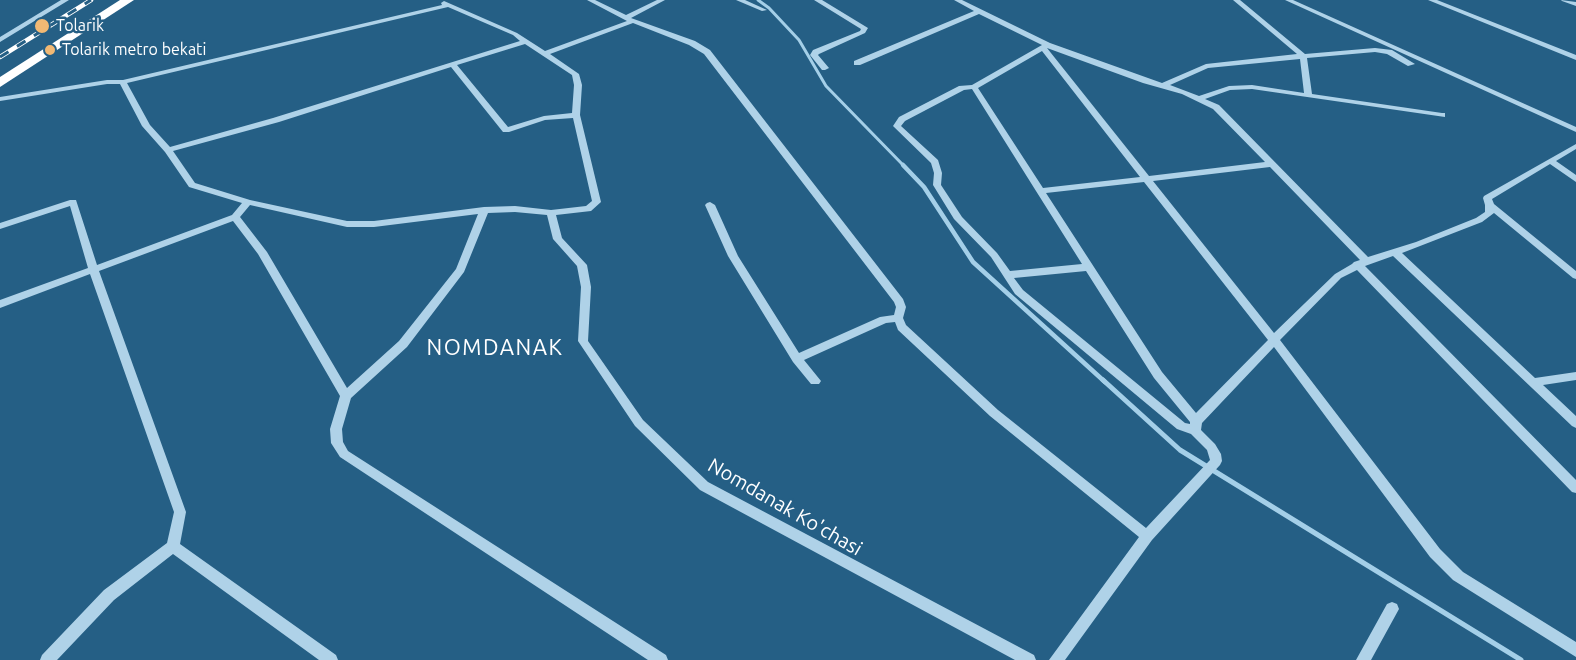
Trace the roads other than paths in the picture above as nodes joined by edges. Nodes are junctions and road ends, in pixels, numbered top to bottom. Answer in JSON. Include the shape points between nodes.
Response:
{"nodes":[{"id":1,"x":66,"y":0,"type":"edge"},
{"id":2,"x":111,"y":0,"type":"edge"},
{"id":3,"x":128,"y":0,"type":"edge"},
{"id":4,"x":438,"y":0,"type":"edge"},
{"id":5,"x":590,"y":0,"type":"edge"},
{"id":6,"x":662,"y":0,"type":"edge"},
{"id":7,"x":739,"y":0,"type":"edge"},
{"id":8,"x":817,"y":0,"type":"edge"},
{"id":9,"x":957,"y":0,"type":"edge"},
{"id":10,"x":1236,"y":0,"type":"edge"},
{"id":11,"x":1288,"y":0,"type":"edge"},
{"id":12,"x":1431,"y":0,"type":"edge"},
{"id":13,"x":1564,"y":0,"type":"edge"},
{"id":14,"x":1576,"y":4,"type":"edge"},
{"id":15,"x":449,"y":5,"type":"junction"},
{"id":16,"x":764,"y":10,"type":"dead end"},
{"id":17,"x":979,"y":11,"type":"junction"},
{"id":18,"x":630,"y":19,"type":"junction"},
{"id":19,"x":0,"y":40,"type":"edge"},
{"id":20,"x":527,"y":41,"type":"junction"},
{"id":21,"x":1045,"y":47,"type":"junction"},
{"id":22,"x":545,"y":53,"type":"junction"},
{"id":23,"x":1303,"y":56,"type":"junction"},
{"id":24,"x":1576,"y":58,"type":"edge"},
{"id":25,"x":857,"y":63,"type":"dead end"},
{"id":26,"x":1410,"y":64,"type":"dead end"},
{"id":27,"x":453,"y":65,"type":"junction"},
{"id":28,"x":825,"y":68,"type":"dead end"},
{"id":29,"x":0,"y":70,"type":"edge"},
{"id":30,"x":123,"y":82,"type":"junction"},
{"id":31,"x":0,"y":83,"type":"edge"},
{"id":32,"x":1162,"y":86,"type":"junction"},
{"id":33,"x":974,"y":87,"type":"junction"},
{"id":34,"x":1308,"y":96,"type":"junction"},
{"id":35,"x":1199,"y":98,"type":"junction"},
{"id":36,"x":0,"y":99,"type":"edge"},
{"id":37,"x":1442,"y":115,"type":"dead end"},
{"id":38,"x":576,"y":116,"type":"junction"},
{"id":39,"x":1576,"y":130,"type":"edge"},
{"id":40,"x":1576,"y":146,"type":"edge"},
{"id":41,"x":168,"y":150,"type":"junction"},
{"id":42,"x":1551,"y":161,"type":"junction"},
{"id":43,"x":1273,"y":164,"type":"junction"},
{"id":44,"x":1146,"y":179,"type":"junction"},
{"id":45,"x":1576,"y":179,"type":"edge"},
{"id":46,"x":1040,"y":191,"type":"junction"},
{"id":47,"x":248,"y":202,"type":"junction"},
{"id":48,"x":710,"y":205,"type":"dead end"},
{"id":49,"x":1490,"y":205,"type":"junction"},
{"id":50,"x":484,"y":210,"type":"junction"},
{"id":51,"x":551,"y":213,"type":"junction"},
{"id":52,"x":235,"y":217,"type":"junction"},
{"id":53,"x":0,"y":226,"type":"edge"},
{"id":54,"x":1395,"y":252,"type":"junction"},
{"id":55,"x":1362,"y":262,"type":"junction"},
{"id":56,"x":1089,"y":267,"type":"junction"},
{"id":57,"x":94,"y":271,"type":"junction"},
{"id":58,"x":1008,"y":275,"type":"junction"},
{"id":59,"x":1576,"y":276,"type":"edge"},
{"id":60,"x":0,"y":304,"type":"edge"},
{"id":61,"x":898,"y":318,"type":"junction"},
{"id":62,"x":1274,"y":340,"type":"junction"},
{"id":63,"x":797,"y":359,"type":"junction"},
{"id":64,"x":1576,"y":376,"type":"edge"},
{"id":65,"x":815,"y":381,"type":"dead end"},
{"id":66,"x":1535,"y":382,"type":"junction"},
{"id":67,"x":346,"y":396,"type":"junction"},
{"id":68,"x":1576,"y":423,"type":"edge"},
{"id":69,"x":1196,"y":426,"type":"junction"},
{"id":70,"x":1576,"y":488,"type":"edge"},
{"id":71,"x":1147,"y":536,"type":"junction"},
{"id":72,"x":173,"y":546,"type":"junction"},
{"id":73,"x":1392,"y":609,"type":"dead end"},
{"id":74,"x":1576,"y":650,"type":"edge"},
{"id":75,"x":47,"y":660,"type":"edge"},
{"id":76,"x":331,"y":660,"type":"edge"},
{"id":77,"x":661,"y":660,"type":"edge"},
{"id":78,"x":1029,"y":660,"type":"edge"},
{"id":79,"x":1056,"y":660,"type":"edge"},
{"id":80,"x":1363,"y":660,"type":"edge"}],
"edges":[{"from":1,"to":19,"type":"street"},
{"from":2,"to":29,"type":"highway"},
{"from":3,"to":31,"type":"highway"},
{"from":4,"to":15,"type":"street"},
{"from":5,"to":18,"type":"street"},
{"from":6,"to":18,"type":"street"},
{"from":7,"to":16,"type":"street"},
{"from":8,"to":28,"type":"street","via":[[865,28],[816,52],[814,55]]},
{"from":9,"to":17,"type":"street"},
{"from":10,"to":23,"type":"street"},
{"from":11,"to":39,"type":"street"},
{"from":12,"to":24,"type":"street"},
{"from":13,"to":14,"type":"street"},
{"from":15,"to":20,"type":"street"},
{"from":15,"to":30,"type":"street"},
{"from":17,"to":21,"type":"street"},
{"from":17,"to":25,"type":"street"},
{"from":18,"to":22,"type":"street"},
{"from":18,"to":61,"type":"street","via":[[692,43],[712,58],[899,301]]},
{"from":20,"to":22,"type":"street"},
{"from":20,"to":27,"type":"street"},
{"from":21,"to":32,"type":"street"},
{"from":21,"to":33,"type":"street"},
{"from":21,"to":44,"type":"street"},
{"from":22,"to":38,"type":"street","via":[[575,74]]},
{"from":23,"to":26,"type":"street","via":[[1375,50],[1389,52]]},
{"from":23,"to":32,"type":"street","via":[[1206,66]]},
{"from":23,"to":34,"type":"street"},
{"from":27,"to":38,"type":"street","via":[[506,130],[544,118]]},
{"from":27,"to":41,"type":"street"},
{"from":30,"to":36,"type":"street"},
{"from":30,"to":41,"type":"street","via":[[146,126]]},
{"from":32,"to":35,"type":"street"},
{"from":33,"to":46,"type":"street"},
{"from":33,"to":58,"type":"street","via":[[962,88],[902,119],[897,126],[935,162],[937,185],[959,219]]},
{"from":34,"to":35,"type":"street","via":[[1252,87],[1229,88]]},
{"from":34,"to":37,"type":"street"},
{"from":35,"to":43,"type":"street","via":[[1216,107]]},
{"from":38,"to":51,"type":"street","via":[[597,202],[588,209]]},
{"from":40,"to":42,"type":"street"},
{"from":41,"to":47,"type":"street","via":[[192,185]]},
{"from":42,"to":45,"type":"street"},
{"from":42,"to":49,"type":"street","via":[[1487,198]]},
{"from":43,"to":44,"type":"street"},
{"from":43,"to":55,"type":"street"},
{"from":44,"to":46,"type":"street"},
{"from":44,"to":62,"type":"street"},
{"from":46,"to":56,"type":"street"},
{"from":47,"to":50,"type":"street","via":[[347,224]]},
{"from":47,"to":52,"type":"street"},
{"from":48,"to":63,"type":"street","via":[[733,256]]},
{"from":49,"to":54,"type":"street","via":[[1489,213],[1479,220]]},
{"from":49,"to":59,"type":"street"},
{"from":50,"to":51,"type":"street"},
{"from":50,"to":67,"type":"street","via":[[461,270],[404,344]]},
{"from":51,"to":78,"type":"street","name":"Nomdanak Ko'chasi","via":[[558,239],[582,265],[586,287],[583,341],[639,423],[704,486]]},
{"from":52,"to":57,"type":"street"},
{"from":52,"to":67,"type":"street","via":[[262,252]]},
{"from":53,"to":57,"type":"street","via":[[72,202]]},
{"from":54,"to":55,"type":"street"},
{"from":54,"to":66,"type":"street"},
{"from":55,"to":62,"type":"street","via":[[1338,276]]},
{"from":55,"to":70,"type":"street"},
{"from":56,"to":58,"type":"street"},
{"from":56,"to":69,"type":"street","via":[[1158,375]]},
{"from":57,"to":60,"type":"street"},
{"from":57,"to":72,"type":"street","via":[[180,512]]},
{"from":58,"to":69,"type":"street","via":[[1019,292],[1181,426]]},
{"from":61,"to":63,"type":"street","via":[[884,320]]},
{"from":61,"to":71,"type":"street","via":[[902,327],[994,413]]},
{"from":62,"to":69,"type":"street"},
{"from":62,"to":74,"type":"street","via":[[1435,553],[1458,576]]},
{"from":63,"to":65,"type":"street"},
{"from":64,"to":66,"type":"street"},
{"from":66,"to":68,"type":"street"},
{"from":67,"to":77,"type":"street","via":[[336,429],[336,443],[344,454]]},
{"from":69,"to":71,"type":"street","via":[[1216,460]]},
{"from":71,"to":79,"type":"street"},
{"from":72,"to":75,"type":"street","via":[[109,595]]},
{"from":72,"to":76,"type":"street"},
{"from":73,"to":80,"type":"street"}]}
